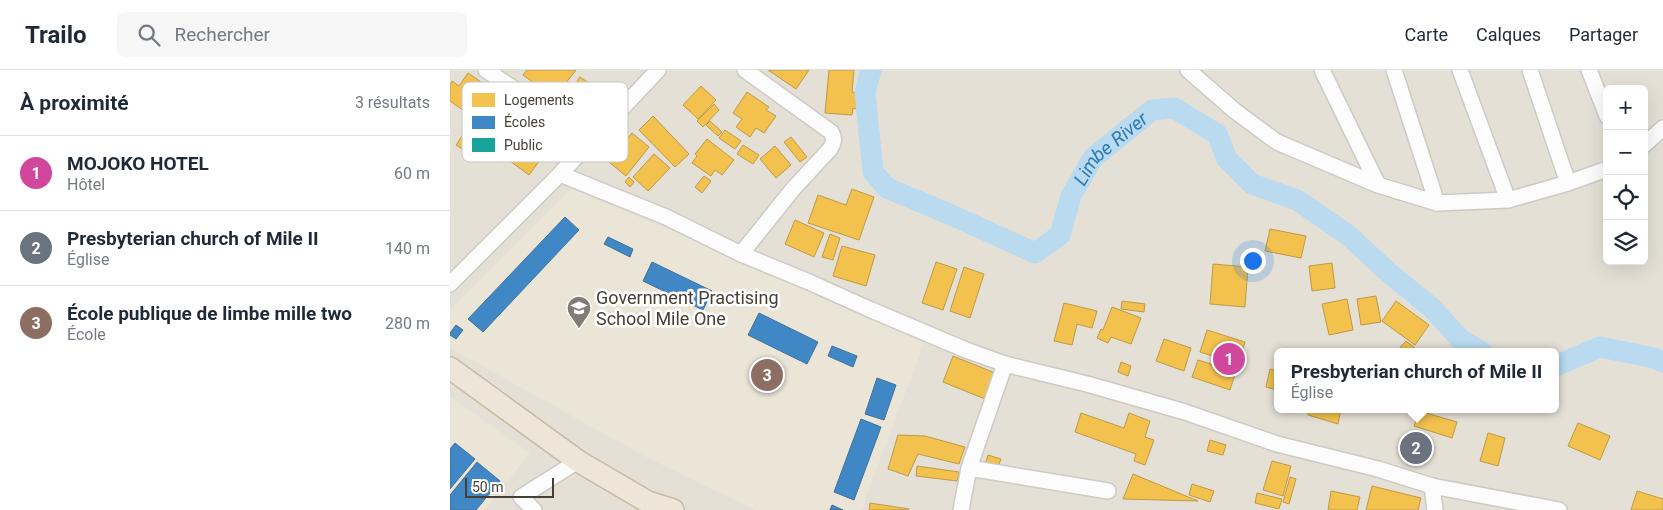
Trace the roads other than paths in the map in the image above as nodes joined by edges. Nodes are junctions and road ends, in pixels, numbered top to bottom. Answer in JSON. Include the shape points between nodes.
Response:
{"nodes":[{"id":1,"x":486,"y":70,"type":"edge"},
{"id":2,"x":658,"y":70,"type":"edge"},
{"id":3,"x":745,"y":70,"type":"edge"},
{"id":4,"x":1188,"y":70,"type":"edge"},
{"id":5,"x":1322,"y":70,"type":"edge"},
{"id":6,"x":1394,"y":70,"type":"edge"},
{"id":7,"x":1460,"y":70,"type":"edge"},
{"id":8,"x":1530,"y":70,"type":"edge"},
{"id":9,"x":1589,"y":70,"type":"edge"},
{"id":10,"x":504,"y":82,"type":"edge"},
{"id":11,"x":628,"y":102,"type":"edge"},
{"id":12,"x":1603,"y":106,"type":"edge"},
{"id":13,"x":1663,"y":128,"type":"edge"},
{"id":14,"x":1648,"y":141,"type":"edge"},
{"id":15,"x":571,"y":162,"type":"edge"},
{"id":16,"x":1603,"y":170,"type":"edge"},
{"id":17,"x":560,"y":174,"type":"junction"},
{"id":18,"x":1568,"y":183,"type":"junction"},
{"id":19,"x":1378,"y":185,"type":"junction"},
{"id":20,"x":1508,"y":200,"type":"junction"},
{"id":21,"x":1437,"y":203,"type":"junction"},
{"id":22,"x":741,"y":254,"type":"junction"},
{"id":23,"x":450,"y":284,"type":"edge"},
{"id":24,"x":1005,"y":364,"type":"junction"},
{"id":25,"x":450,"y":368,"type":"edge"},
{"id":26,"x":578,"y":461,"type":"junction"},
{"id":27,"x":969,"y":468,"type":"junction"},
{"id":28,"x":1432,"y":486,"type":"junction"},
{"id":29,"x":1108,"y":491,"type":"dead end"},
{"id":30,"x":534,"y":510,"type":"edge"},
{"id":31,"x":673,"y":510,"type":"edge"},
{"id":32,"x":961,"y":510,"type":"edge"},
{"id":33,"x":1435,"y":510,"type":"edge"},
{"id":34,"x":1558,"y":510,"type":"edge"}],
"edges":[{"from":1,"to":10,"type":"street"},
{"from":2,"to":11,"type":"street"},
{"from":3,"to":22,"type":"street","via":[[831,132],[834,143]]},
{"from":4,"to":19,"type":"street","via":[[1277,142]]},
{"from":5,"to":19,"type":"street"},
{"from":6,"to":21,"type":"street"},
{"from":7,"to":20,"type":"street"},
{"from":8,"to":18,"type":"street"},
{"from":9,"to":12,"type":"street"},
{"from":13,"to":14,"type":"street"},
{"from":15,"to":17,"type":"street"},
{"from":16,"to":18,"type":"street"},
{"from":17,"to":22,"type":"street","via":[[666,218]]},
{"from":17,"to":23,"type":"street"},
{"from":18,"to":20,"type":"street"},
{"from":19,"to":21,"type":"street"},
{"from":20,"to":21,"type":"street"},
{"from":22,"to":24,"type":"street"},
{"from":24,"to":27,"type":"street"},
{"from":24,"to":28,"type":"street","via":[[1087,384],[1185,412],[1277,444]]},
{"from":25,"to":26,"type":"highway"},
{"from":26,"to":30,"type":"street","via":[[520,497]]},
{"from":26,"to":31,"type":"highway","via":[[648,502]]},
{"from":27,"to":29,"type":"street"},
{"from":27,"to":32,"type":"street"},
{"from":28,"to":33,"type":"street"},
{"from":28,"to":34,"type":"street"}]}
